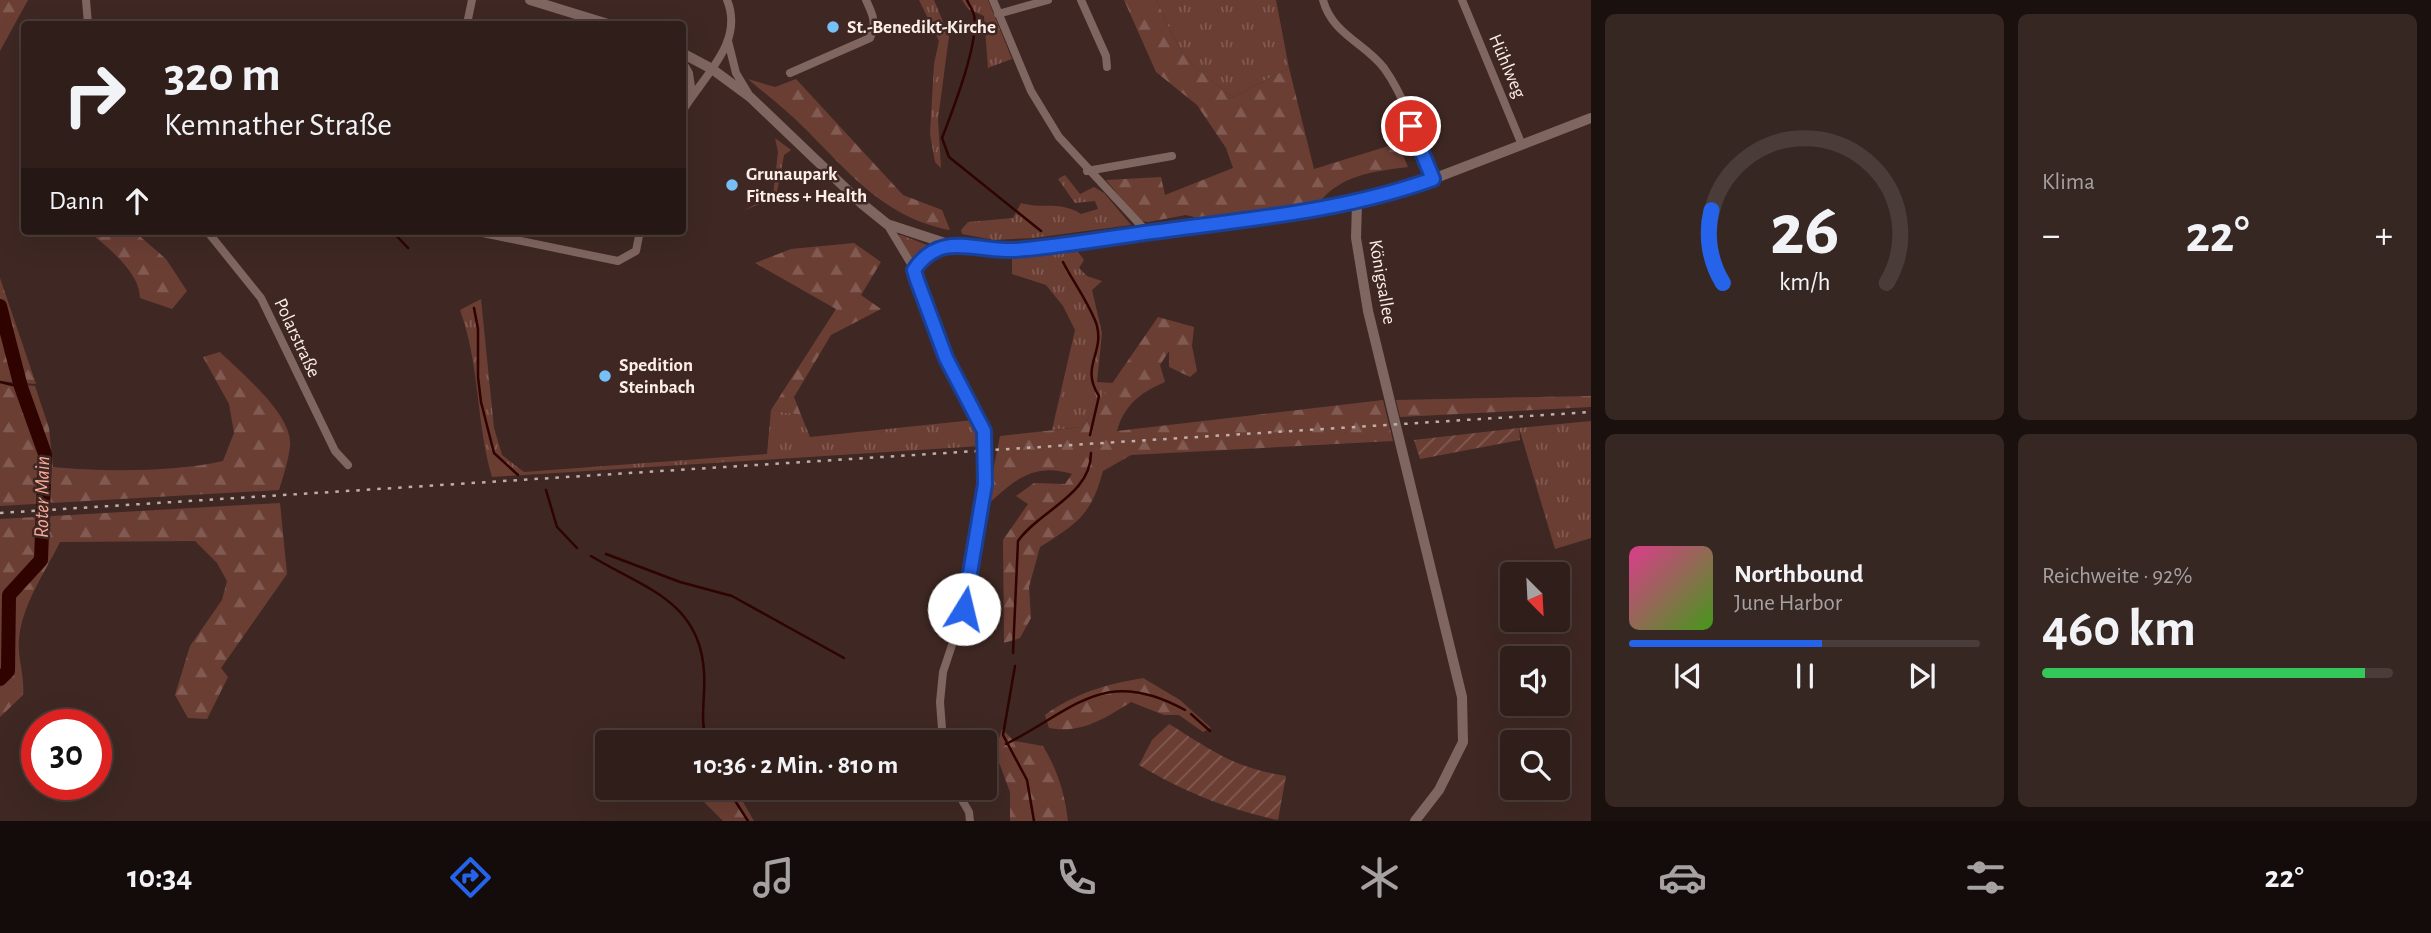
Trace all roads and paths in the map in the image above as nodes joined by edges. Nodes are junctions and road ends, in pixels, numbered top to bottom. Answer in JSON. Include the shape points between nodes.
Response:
{"nodes":[{"id":1,"x":86,"y":0,"type":"edge"},
{"id":2,"x":472,"y":0,"type":"edge"},
{"id":3,"x":530,"y":0,"type":"edge"},
{"id":4,"x":727,"y":0,"type":"edge"},
{"id":5,"x":866,"y":0,"type":"edge"},
{"id":6,"x":993,"y":0,"type":"edge"},
{"id":7,"x":1048,"y":0,"type":"edge"},
{"id":8,"x":1081,"y":0,"type":"edge"},
{"id":9,"x":1323,"y":0,"type":"edge"},
{"id":10,"x":1462,"y":0,"type":"edge"},
{"id":11,"x":998,"y":14,"type":"junction"},
{"id":12,"x":88,"y":21,"type":"edge"},
{"id":13,"x":468,"y":21,"type":"edge"},
{"id":14,"x":598,"y":21,"type":"edge"},
{"id":15,"x":728,"y":41,"type":"junction"},
{"id":16,"x":686,"y":55,"type":"edge"},
{"id":17,"x":1107,"y":67,"type":"dead end"},
{"id":18,"x":686,"y":68,"type":"edge"},
{"id":19,"x":712,"y":69,"type":"junction"},
{"id":20,"x":790,"y":73,"type":"dead end"},
{"id":21,"x":692,"y":94,"type":"junction"},
{"id":22,"x":750,"y":97,"type":"junction"},
{"id":23,"x":686,"y":105,"type":"edge"},
{"id":24,"x":1591,"y":118,"type":"edge"},
{"id":25,"x":1522,"y":145,"type":"junction"},
{"id":26,"x":1172,"y":156,"type":"dead end"},
{"id":27,"x":1087,"y":171,"type":"junction"},
{"id":28,"x":1433,"y":179,"type":"junction"},
{"id":29,"x":1357,"y":203,"type":"junction"},
{"id":30,"x":887,"y":224,"type":"junction"},
{"id":31,"x":1147,"y":232,"type":"junction"},
{"id":32,"x":210,"y":235,"type":"edge"},
{"id":33,"x":492,"y":235,"type":"edge"},
{"id":34,"x":639,"y":235,"type":"edge"},
{"id":35,"x":948,"y":244,"type":"junction"},
{"id":36,"x":914,"y":270,"type":"junction"},
{"id":37,"x":348,"y":465,"type":"dead end"},
{"id":38,"x":942,"y":730,"type":"edge"},
{"id":39,"x":962,"y":800,"type":"edge"},
{"id":40,"x":970,"y":821,"type":"edge"},
{"id":41,"x":1415,"y":821,"type":"edge"}],
"edges":[{"from":1,"to":12,"type":"street"},
{"from":2,"to":13,"type":"street"},
{"from":3,"to":14,"type":"main road"},
{"from":4,"to":15,"type":"street","via":[[733,20]]},
{"from":5,"to":20,"type":"street","via":[[874,17],[870,38]]},
{"from":6,"to":11,"type":"street"},
{"from":7,"to":11,"type":"street"},
{"from":8,"to":17,"type":"street"},
{"from":9,"to":28,"type":"street","via":[[1337,28],[1377,60],[1391,80]]},
{"from":10,"to":25,"type":"street","name":"Hühlweg"},
{"from":11,"to":27,"type":"street","via":[[1031,91]]},
{"from":15,"to":19,"type":"street"},
{"from":15,"to":22,"type":"street","via":[[736,73]]},
{"from":16,"to":19,"type":"main road"},
{"from":18,"to":21,"type":"street"},
{"from":19,"to":21,"type":"street"},
{"from":19,"to":22,"type":"main road"},
{"from":21,"to":23,"type":"street"},
{"from":22,"to":30,"type":"main road"},
{"from":24,"to":25,"type":"main road"},
{"from":25,"to":28,"type":"main road"},
{"from":26,"to":27,"type":"street"},
{"from":27,"to":31,"type":"street"},
{"from":28,"to":29,"type":"main road"},
{"from":29,"to":31,"type":"main road"},
{"from":29,"to":41,"type":"street","name":"Königsallee","via":[[1359,270],[1462,697],[1463,742],[1439,790]]},
{"from":30,"to":35,"type":"main road"},
{"from":30,"to":36,"type":"street"},
{"from":31,"to":35,"type":"main road","via":[[1013,250]]},
{"from":32,"to":37,"type":"street","name":"Polarstraße","via":[[254,286],[335,452]]},
{"from":33,"to":34,"type":"street","via":[[618,261],[636,251]]},
{"from":35,"to":36,"type":"street","via":[[925,254]]},
{"from":36,"to":38,"type":"street","via":[[946,358],[983,425],[986,451],[985,484],[964,609],[943,673]]},
{"from":39,"to":40,"type":"street"}]}
